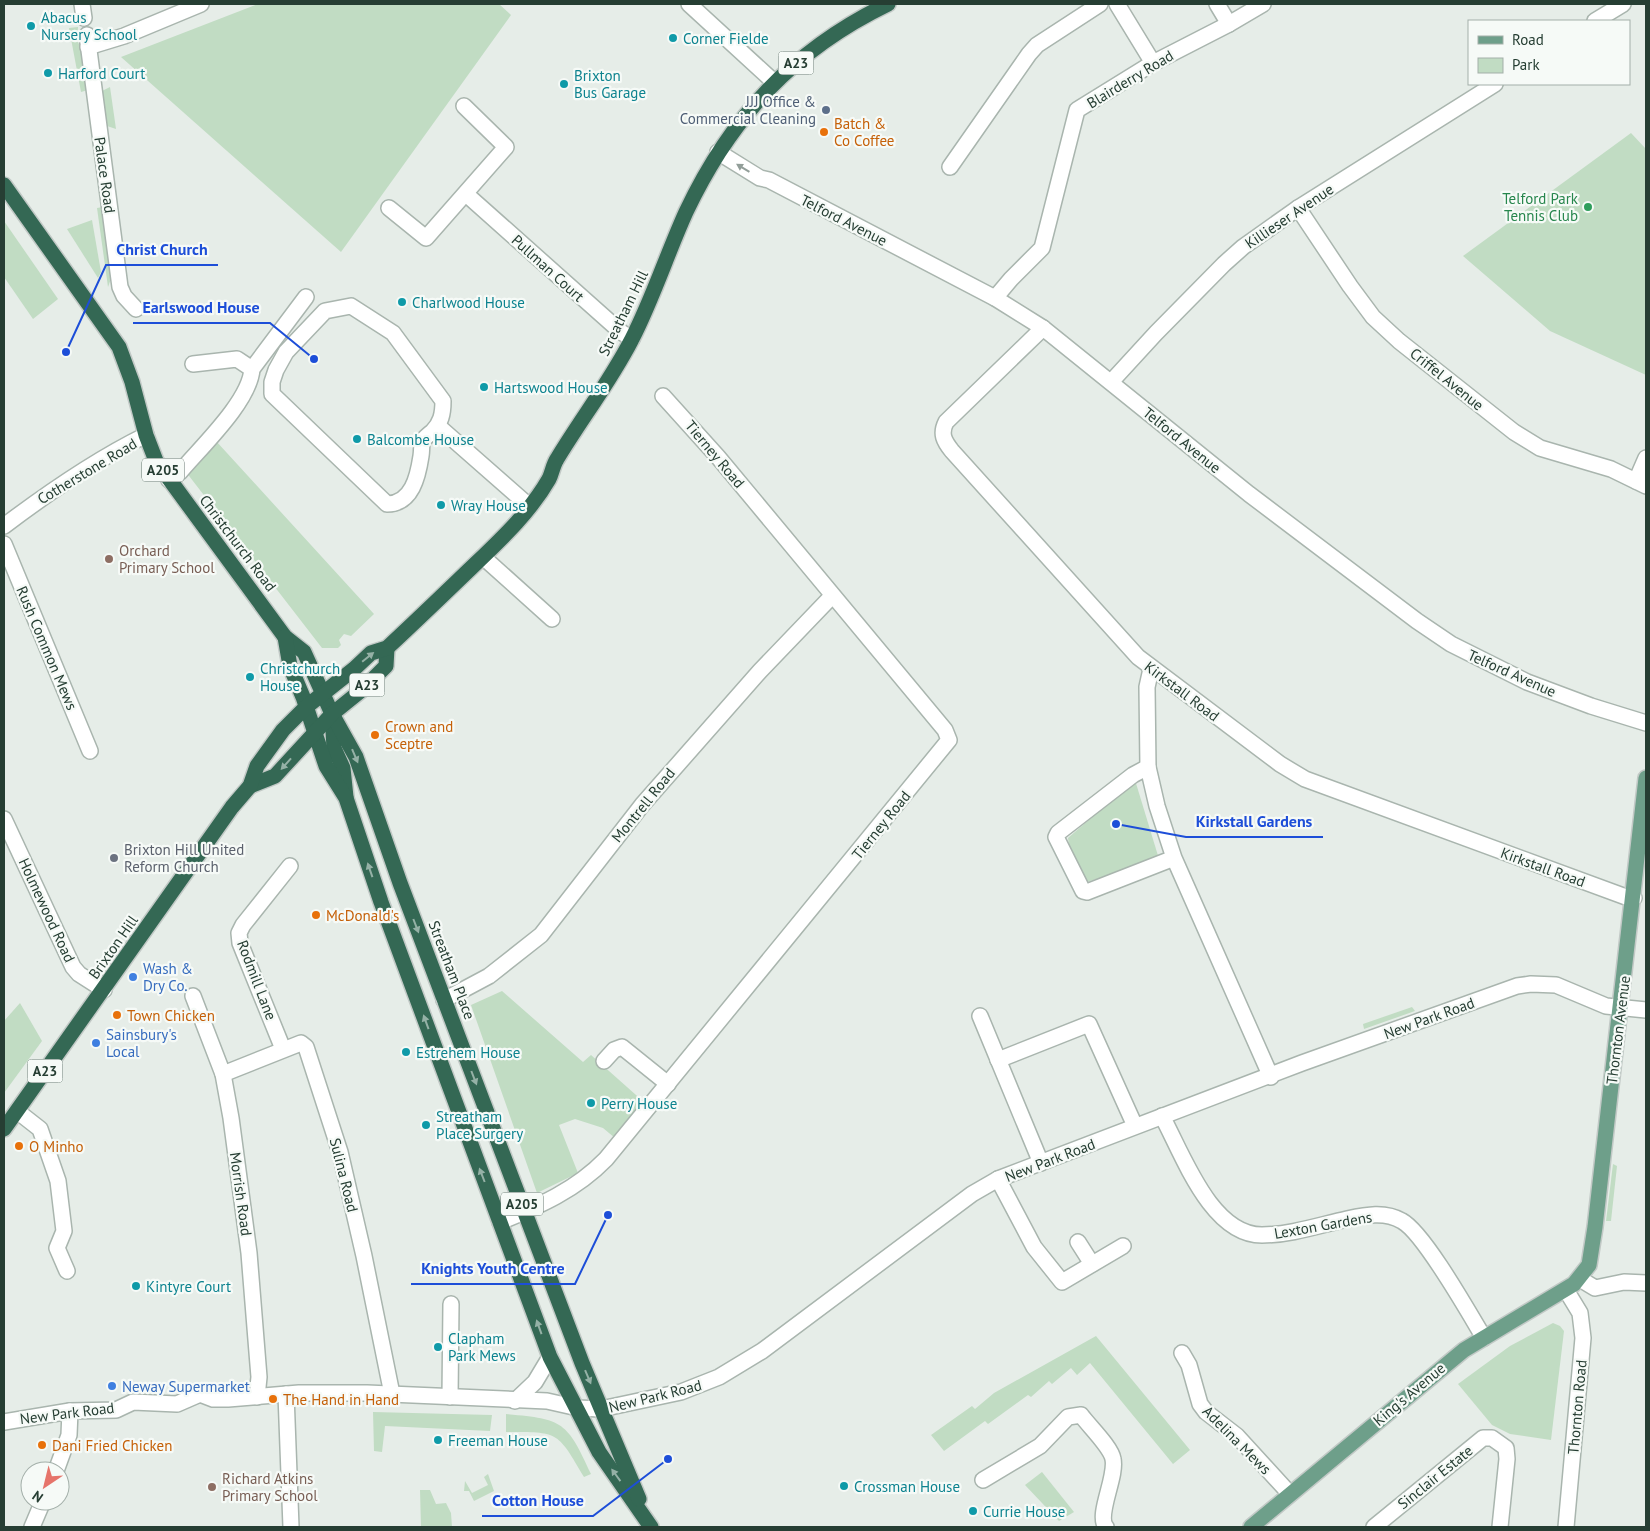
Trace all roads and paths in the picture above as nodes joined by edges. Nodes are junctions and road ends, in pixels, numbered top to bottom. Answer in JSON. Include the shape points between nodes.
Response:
{"nodes":[{"id":1,"x":201,"y":4,"type":"edge"},
{"id":2,"x":689,"y":4,"type":"edge"},
{"id":3,"x":888,"y":4,"type":"edge"},
{"id":4,"x":1100,"y":4,"type":"edge"},
{"id":5,"x":1116,"y":4,"type":"edge"},
{"id":6,"x":1217,"y":4,"type":"edge"},
{"id":7,"x":1263,"y":4,"type":"edge"},
{"id":8,"x":1623,"y":4,"type":"edge"},
{"id":9,"x":1597,"y":20,"type":"edge"},
{"id":10,"x":1229,"y":24,"type":"junction"},
{"id":11,"x":1153,"y":63,"type":"junction"},
{"id":12,"x":774,"y":82,"type":"junction"},
{"id":13,"x":1493,"y":85,"type":"edge"},
{"id":14,"x":464,"y":106,"type":"dead end"},
{"id":15,"x":718,"y":152,"type":"junction"},
{"id":16,"x":950,"y":167,"type":"dead end"},
{"id":17,"x":4,"y":185,"type":"edge"},
{"id":18,"x":466,"y":194,"type":"junction"},
{"id":19,"x":389,"y":208,"type":"dead end"},
{"id":20,"x":1298,"y":208,"type":"junction"},
{"id":21,"x":306,"y":297,"type":"dead end"},
{"id":22,"x":996,"y":298,"type":"junction"},
{"id":23,"x":136,"y":309,"type":"dead end"},
{"id":24,"x":1043,"y":328,"type":"junction"},
{"id":25,"x":632,"y":339,"type":"junction"},
{"id":26,"x":192,"y":364,"type":"dead end"},
{"id":27,"x":252,"y":369,"type":"junction"},
{"id":28,"x":1111,"y":382,"type":"junction"},
{"id":29,"x":663,"y":396,"type":"dead end"},
{"id":30,"x":438,"y":426,"type":"junction"},
{"id":31,"x":146,"y":436,"type":"junction"},
{"id":32,"x":1646,"y":458,"type":"edge"},
{"id":33,"x":169,"y":480,"type":"junction"},
{"id":34,"x":1641,"y":483,"type":"edge"},
{"id":35,"x":529,"y":506,"type":"junction"},
{"id":36,"x":4,"y":526,"type":"edge"},
{"id":37,"x":4,"y":544,"type":"edge"},
{"id":38,"x":483,"y":557,"type":"junction"},
{"id":39,"x":832,"y":596,"type":"junction"},
{"id":40,"x":552,"y":619,"type":"dead end"},
{"id":41,"x":285,"y":636,"type":"junction"},
{"id":42,"x":387,"y":648,"type":"junction"},
{"id":43,"x":1151,"y":669,"type":"junction"},
{"id":44,"x":323,"y":693,"type":"junction"},
{"id":45,"x":306,"y":707,"type":"junction"},
{"id":46,"x":332,"y":714,"type":"junction"},
{"id":47,"x":1646,"y":723,"type":"edge"},
{"id":48,"x":315,"y":733,"type":"junction"},
{"id":49,"x":90,"y":751,"type":"dead end"},
{"id":50,"x":1148,"y":767,"type":"junction"},
{"id":51,"x":1646,"y":778,"type":"edge"},
{"id":52,"x":250,"y":786,"type":"junction"},
{"id":53,"x":346,"y":798,"type":"junction"},
{"id":54,"x":4,"y":819,"type":"edge"},
{"id":55,"x":1174,"y":858,"type":"junction"},
{"id":56,"x":290,"y":866,"type":"dead end"},
{"id":57,"x":1634,"y":898,"type":"junction"},
{"id":58,"x":104,"y":990,"type":"junction"},
{"id":59,"x":193,"y":996,"type":"dead end"},
{"id":60,"x":444,"y":1000,"type":"junction"},
{"id":61,"x":1621,"y":1008,"type":"junction"},
{"id":62,"x":1646,"y":1010,"type":"edge"},
{"id":63,"x":980,"y":1016,"type":"dead end"},
{"id":64,"x":284,"y":1049,"type":"junction"},
{"id":65,"x":604,"y":1060,"type":"dead end"},
{"id":66,"x":998,"y":1060,"type":"junction"},
{"id":67,"x":223,"y":1074,"type":"junction"},
{"id":68,"x":1271,"y":1077,"type":"junction"},
{"id":69,"x":668,"y":1084,"type":"junction"},
{"id":70,"x":17,"y":1111,"type":"junction"},
{"id":71,"x":1162,"y":1116,"type":"junction"},
{"id":72,"x":1135,"y":1126,"type":"junction"},
{"id":73,"x":4,"y":1129,"type":"edge"},
{"id":74,"x":1041,"y":1163,"type":"junction"},
{"id":75,"x":998,"y":1179,"type":"junction"},
{"id":76,"x":525,"y":1212,"type":"junction"},
{"id":77,"x":500,"y":1222,"type":"junction"},
{"id":78,"x":1078,"y":1242,"type":"dead end"},
{"id":79,"x":1123,"y":1246,"type":"dead end"},
{"id":80,"x":1092,"y":1264,"type":"junction"},
{"id":81,"x":67,"y":1271,"type":"dead end"},
{"id":82,"x":1580,"y":1279,"type":"junction"},
{"id":83,"x":1646,"y":1282,"type":"edge"},
{"id":84,"x":1566,"y":1290,"type":"junction"},
{"id":85,"x":451,"y":1304,"type":"dead end"},
{"id":86,"x":1484,"y":1338,"type":"junction"},
{"id":87,"x":1182,"y":1353,"type":"dead end"},
{"id":88,"x":550,"y":1357,"type":"junction"},
{"id":89,"x":286,"y":1394,"type":"junction"},
{"id":90,"x":392,"y":1394,"type":"junction"},
{"id":91,"x":257,"y":1397,"type":"junction"},
{"id":92,"x":450,"y":1398,"type":"junction"},
{"id":93,"x":515,"y":1401,"type":"junction"},
{"id":94,"x":602,"y":1408,"type":"junction"},
{"id":95,"x":70,"y":1411,"type":"junction"},
{"id":96,"x":580,"y":1413,"type":"junction"},
{"id":97,"x":4,"y":1422,"type":"edge"},
{"id":98,"x":60,"y":1461,"type":"edge"},
{"id":99,"x":983,"y":1480,"type":"dead end"},
{"id":100,"x":1290,"y":1494,"type":"junction"},
{"id":101,"x":39,"y":1511,"type":"edge"},
{"id":102,"x":648,"y":1521,"type":"edge"},
{"id":103,"x":32,"y":1527,"type":"edge"},
{"id":104,"x":291,"y":1527,"type":"edge"},
{"id":105,"x":1106,"y":1527,"type":"edge"},
{"id":106,"x":1251,"y":1527,"type":"edge"},
{"id":107,"x":1374,"y":1527,"type":"edge"},
{"id":108,"x":1500,"y":1527,"type":"edge"},
{"id":109,"x":1566,"y":1527,"type":"edge"}],
"edges":[{"from":1,"to":23,"type":"street","name":"Palace Road","via":[[124,36],[87,41],[117,290]]},
{"from":2,"to":12,"type":"street"},
{"from":3,"to":12,"type":"highway","name":"Streatham Hill","number":"A23","via":[[835,33]]},
{"from":4,"to":16,"type":"street","via":[[1037,45]]},
{"from":5,"to":11,"type":"street"},
{"from":6,"to":10,"type":"street"},
{"from":7,"to":10,"type":"street","name":"Blairderry Road"},
{"from":8,"to":9,"type":"street"},
{"from":10,"to":11,"type":"street","name":"Blairderry Road"},
{"from":11,"to":22,"type":"street","name":"Blairderry Road","via":[[1077,110],[1042,248],[1010,279]]},
{"from":12,"to":15,"type":"highway","name":"Streatham Hill","number":"A23"},
{"from":13,"to":20,"type":"street","name":"Killieser Avenue"},
{"from":14,"to":18,"type":"street","via":[[506,147]]},
{"from":22,"to":15,"type":"street","name":"Telford Avenue","one_way":true,"via":[[760,178]]},
{"from":15,"to":25,"type":"highway","name":"Streatham Hill","number":"A23","via":[[686,212]]},
{"from":17,"to":31,"type":"highway","name":"Christchurch Road","number":"A205","via":[[116,342],[132,382]]},
{"from":18,"to":19,"type":"street","via":[[426,238]]},
{"from":18,"to":25,"type":"street","name":"Pullman Court"},
{"from":20,"to":28,"type":"street","name":"Killieser Avenue","via":[[1224,264]]},
{"from":20,"to":34,"type":"street","name":"Criffel Avenue","via":[[1363,304],[1399,340],[1526,440],[1556,454],[1611,469]]},
{"from":21,"to":27,"type":"street"},
{"from":22,"to":24,"type":"street","name":"Telford Avenue"},
{"from":24,"to":28,"type":"street","name":"Telford Avenue"},
{"from":24,"to":43,"type":"street","name":"Kirkstall Road","via":[[946,422],[942,436],[1126,645]]},
{"from":25,"to":35,"type":"highway","name":"Streatham Hill","number":"A23","via":[[555,462],[549,479]]},
{"from":26,"to":27,"type":"street","via":[[237,359]]},
{"from":27,"to":33,"type":"street","via":[[252,380],[244,396],[180,472]]},
{"from":28,"to":47,"type":"street","name":"Telford Avenue","via":[[1249,494],[1417,622],[1451,644],[1527,682]]},
{"from":29,"to":39,"type":"street","name":"Tierney Road","via":[[718,457]]},
{"from":30,"to":30,"type":"street","via":[[443,414],[443,401],[393,333],[351,306],[325,311],[286,352],[272,382],[272,394],[387,504],[396,504],[412,488],[419,472],[423,440]]},
{"from":30,"to":35,"type":"street"},
{"from":31,"to":33,"type":"highway","name":"Christchurch Road","number":"A205","via":[[156,461]]},
{"from":31,"to":36,"type":"street","name":"Cotherstone Road","via":[[61,483]]},
{"from":32,"to":34,"type":"street"},
{"from":33,"to":41,"type":"highway","name":"Christchurch Road","number":"A205"},
{"from":35,"to":38,"type":"highway","name":"Streatham Hill","number":"A23","via":[[511,530]]},
{"from":37,"to":49,"type":"street","name":"Rush Common Mews"},
{"from":38,"to":40,"type":"street"},
{"from":38,"to":42,"type":"highway","name":"Streatham Hill","number":"A23"},
{"from":39,"to":60,"type":"street","name":"Montrell Road","via":[[760,670],[642,805],[541,935],[489,976]]},
{"from":39,"to":69,"type":"street","name":"Tierney Road","via":[[945,730],[949,740]]},
{"from":41,"to":44,"type":"highway","name":"Christchurch Road","number":"A205","via":[[304,652]]},
{"from":41,"to":45,"type":"highway","name":"Christchurch Road","number":"A205","via":[[290,666]]},
{"from":44,"to":42,"type":"highway","name":"Streatham Hill","number":"A23","one_way":true,"via":[[371,653]]},
{"from":42,"to":46,"type":"highway","number":"A23","via":[[386,666],[364,689]]},
{"from":43,"to":50,"type":"street","via":[[1147,687]]},
{"from":43,"to":57,"type":"street","name":"Kirkstall Road","via":[[1305,780]]},
{"from":44,"to":45,"type":"highway","name":"Brixton Hill","number":"A23"},
{"from":44,"to":46,"type":"highway","number":"A205"},
{"from":45,"to":48,"type":"highway","number":"A205"},
{"from":45,"to":52,"type":"highway","name":"Brixton Hill","number":"A23","via":[[266,750]]},
{"from":46,"to":48,"type":"highway","name":"Brixton Hill","number":"A23"},
{"from":46,"to":53,"type":"highway","via":[[334,748],[342,768]]},
{"from":46,"to":60,"type":"highway","name":"Streatham Place","number":"A205","one_way":true,"via":[[356,758]]},
{"from":48,"to":52,"type":"highway","name":"Brixton Hill","number":"A23","one_way":true,"via":[[275,776]]},
{"from":48,"to":53,"type":"highway","number":"A205","via":[[329,773]]},
{"from":50,"to":55,"type":"street"},
{"from":50,"to":55,"type":"street","via":[[1133,774],[1056,837],[1086,892]]},
{"from":51,"to":57,"type":"main road","name":"Thornton Avenue"},
{"from":52,"to":58,"type":"highway","name":"Brixton Hill","number":"A23"},
{"from":77,"to":53,"type":"highway","number":"A205","one_way":true,"via":[[381,902]]},
{"from":54,"to":58,"type":"street","name":"Holmewood Road","via":[[73,967]]},
{"from":55,"to":68,"type":"street"},
{"from":56,"to":64,"type":"street","name":"Rodmill Lane","via":[[239,933],[240,943]]},
{"from":57,"to":61,"type":"main road","name":"Thornton Avenue"},
{"from":58,"to":70,"type":"highway","name":"Brixton Hill","number":"A23"},
{"from":59,"to":67,"type":"street","name":"Morrish Road"},
{"from":60,"to":76,"type":"highway","name":"Streatham Place","number":"A205","one_way":true},
{"from":61,"to":62,"type":"street","name":"New Park Road"},
{"from":61,"to":68,"type":"street","name":"New Park Road","via":[[1606,1006],[1556,985],[1531,984],[1450,1010]]},
{"from":61,"to":82,"type":"main road","name":"Thornton Avenue","via":[[1591,1256]]},
{"from":63,"to":66,"type":"street"},
{"from":64,"to":67,"type":"street","name":"Sulina Road"},
{"from":64,"to":90,"type":"street","name":"Sulina Road","via":[[302,1043],[306,1047],[340,1152]]},
{"from":65,"to":69,"type":"street","via":[[614,1050],[622,1048]]},
{"from":66,"to":72,"type":"street","via":[[1089,1024]]},
{"from":66,"to":74,"type":"street"},
{"from":67,"to":91,"type":"street","name":"Morrish Road","via":[[249,1253],[259,1377]]},
{"from":68,"to":71,"type":"street","name":"New Park Road"},
{"from":69,"to":76,"type":"street","name":"Tierney Road","via":[[613,1151],[589,1174],[566,1191]]},
{"from":70,"to":73,"type":"highway","name":"Brixton Hill","number":"A23"},
{"from":70,"to":81,"type":"street","via":[[40,1129],[58,1181],[64,1231],[57,1248]]},
{"from":71,"to":72,"type":"street","name":"New Park Road"},
{"from":71,"to":86,"type":"street","name":"Lexton Gardens","via":[[1212,1207],[1233,1226],[1246,1233],[1260,1235],[1366,1215],[1378,1214],[1397,1219],[1413,1229],[1421,1239]]},
{"from":72,"to":74,"type":"street","name":"New Park Road"},
{"from":74,"to":75,"type":"street","name":"New Park Road"},
{"from":75,"to":80,"type":"street","via":[[1034,1247],[1058,1279],[1067,1281]]},
{"from":75,"to":94,"type":"street","name":"New Park Road","via":[[972,1194],[762,1351],[720,1377],[688,1390]]},
{"from":76,"to":77,"type":"street","name":"Tierney Road"},
{"from":76,"to":94,"type":"highway","name":"Streatham Place","number":"A205","one_way":true},
{"from":88,"to":77,"type":"highway","number":"A205","one_way":true},
{"from":78,"to":80,"type":"street"},
{"from":79,"to":80,"type":"street"},
{"from":82,"to":83,"type":"street","via":[[1595,1288],[1624,1282]]},
{"from":82,"to":84,"type":"main road","name":"King's Avenue"},
{"from":84,"to":86,"type":"main road","name":"King's Avenue"},
{"from":84,"to":109,"type":"street","name":"Thornton Road","via":[[1580,1313],[1583,1338]]},
{"from":85,"to":92,"type":"street"},
{"from":86,"to":100,"type":"main road","name":"King's Avenue","via":[[1445,1365]]},
{"from":87,"to":100,"type":"street","name":"Adelina Mews","via":[[1189,1365],[1200,1404],[1206,1412],[1238,1436]]},
{"from":88,"to":93,"type":"street","via":[[535,1382]]},
{"from":88,"to":96,"type":"highway","number":"A205"},
{"from":89,"to":90,"type":"street","name":"New Park Road"},
{"from":89,"to":91,"type":"street","name":"New Park Road"},
{"from":89,"to":104,"type":"street"},
{"from":90,"to":92,"type":"street","name":"New Park Road"},
{"from":91,"to":95,"type":"street","name":"New Park Road","via":[[217,1399],[196,1395],[177,1404],[133,1402],[116,1410]]},
{"from":92,"to":93,"type":"street","name":"New Park Road"},
{"from":93,"to":96,"type":"street","name":"New Park Road","via":[[546,1401]]},
{"from":94,"to":96,"type":"street","name":"New Park Road"},
{"from":94,"to":102,"type":"highway","number":"A205"},
{"from":95,"to":97,"type":"street","name":"New Park Road"},
{"from":95,"to":98,"type":"street","via":[[69,1435]]},
{"from":102,"to":96,"type":"highway","number":"A205","one_way":true,"via":[[599,1452]]},
{"from":99,"to":105,"type":"street","via":[[1040,1446],[1068,1417],[1081,1415],[1113,1460],[1114,1472],[1103,1519]]},
{"from":100,"to":106,"type":"main road","name":"King's Avenue"},
{"from":101,"to":103,"type":"street"},
{"from":107,"to":108,"type":"street","name":"Sinclair Estate","via":[[1483,1438],[1492,1438],[1506,1448]]}]}
